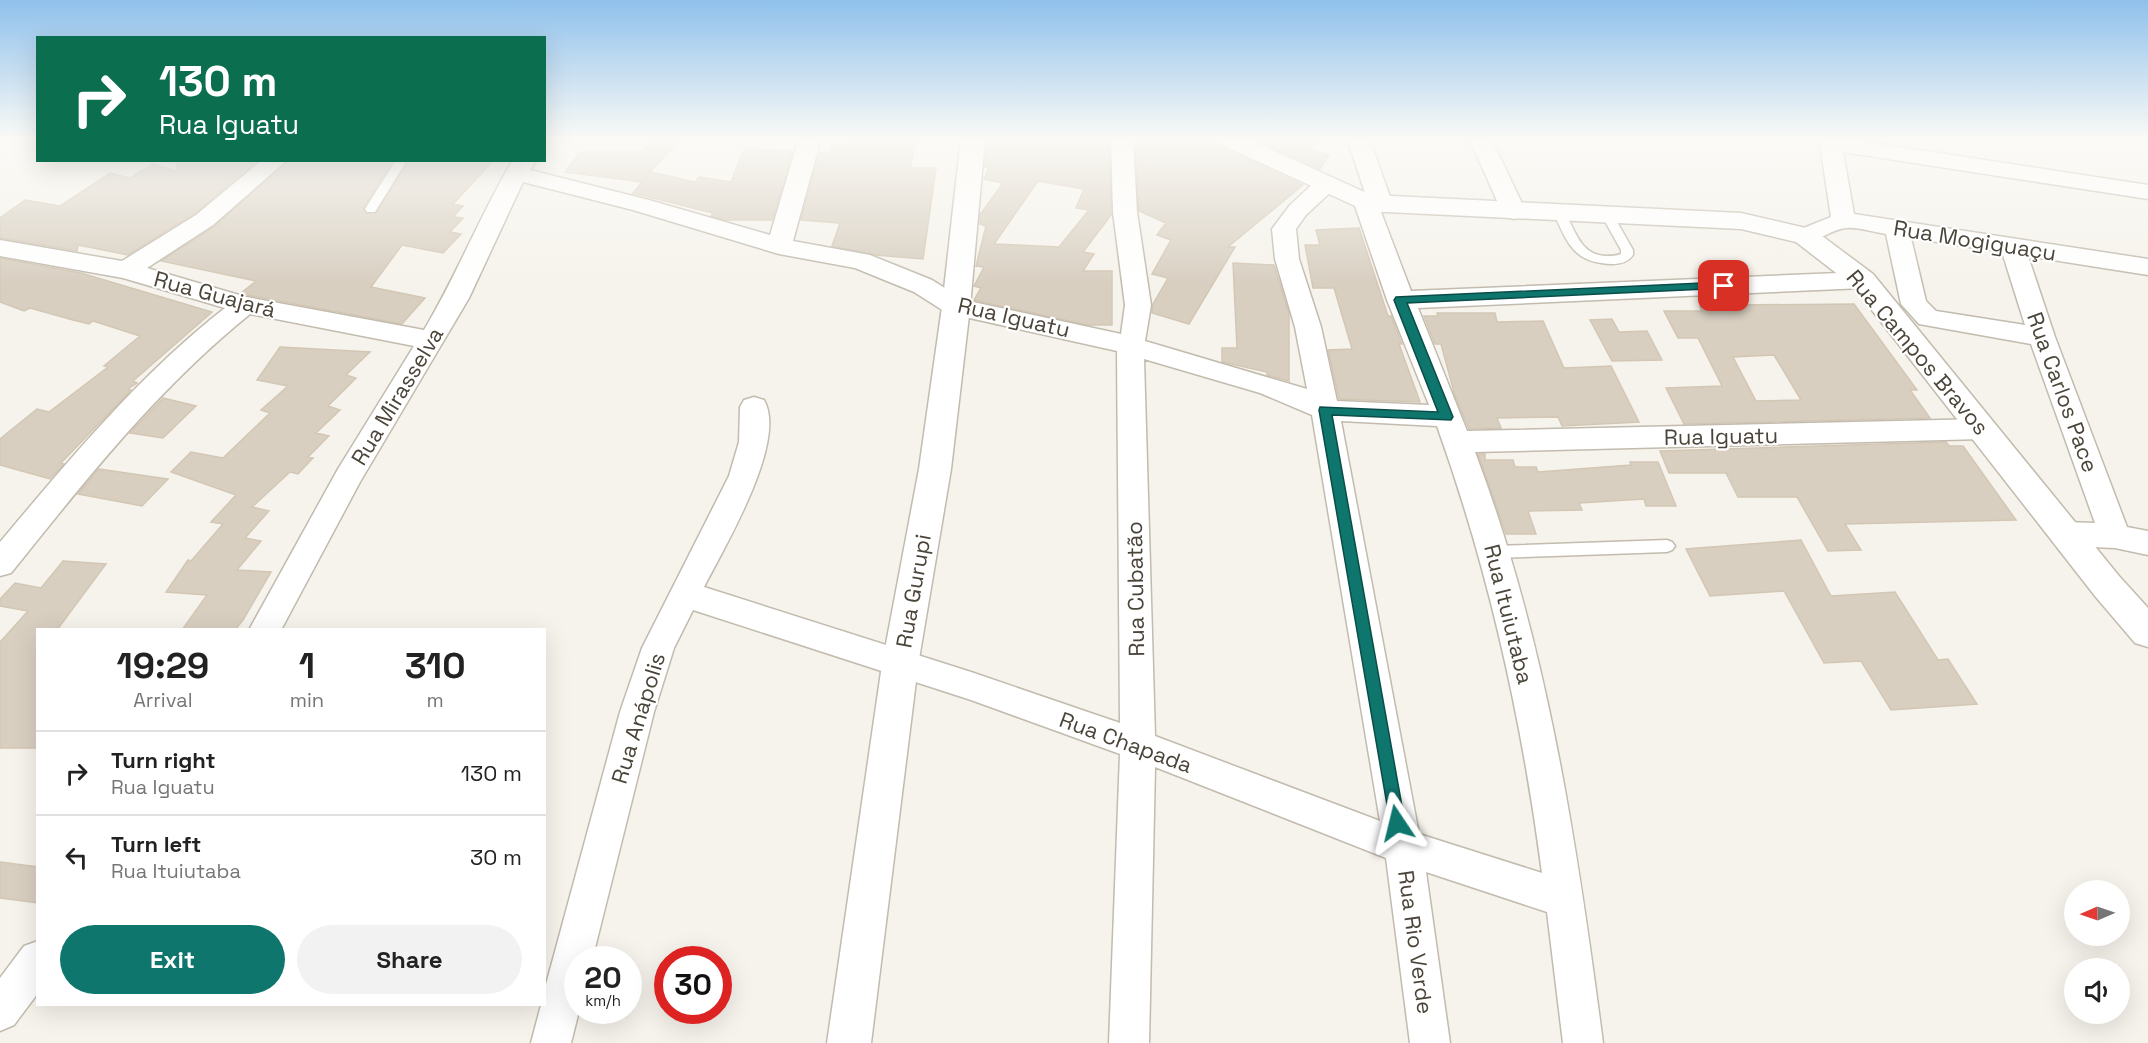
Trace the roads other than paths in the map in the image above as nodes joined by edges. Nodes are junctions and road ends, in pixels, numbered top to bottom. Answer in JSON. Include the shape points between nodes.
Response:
{"nodes":[{"id":1,"x":245,"y":187,"type":"edge"},
{"id":2,"x":385,"y":187,"type":"edge"},
{"id":3,"x":509,"y":187,"type":"edge"},
{"id":4,"x":585,"y":187,"type":"edge"},
{"id":5,"x":796,"y":187,"type":"edge"},
{"id":6,"x":969,"y":187,"type":"edge"},
{"id":7,"x":1125,"y":187,"type":"edge"},
{"id":8,"x":1324,"y":187,"type":"edge"},
{"id":9,"x":1330,"y":187,"type":"edge"},
{"id":10,"x":1369,"y":187,"type":"edge"},
{"id":11,"x":1502,"y":187,"type":"edge"},
{"id":12,"x":1838,"y":187,"type":"edge"},
{"id":13,"x":2116,"y":187,"type":"edge"},
{"id":14,"x":2148,"y":192,"type":"edge"},
{"id":15,"x":1373,"y":204,"type":"junction"},
{"id":16,"x":371,"y":209,"type":"dead end"},
{"id":17,"x":1514,"y":212,"type":"junction"},
{"id":18,"x":1560,"y":214,"type":"junction"},
{"id":19,"x":1608,"y":216,"type":"junction"},
{"id":20,"x":1843,"y":220,"type":"junction"},
{"id":21,"x":1896,"y":227,"type":"junction"},
{"id":22,"x":1805,"y":236,"type":"junction"},
{"id":23,"x":779,"y":246,"type":"junction"},
{"id":24,"x":2013,"y":247,"type":"junction"},
{"id":25,"x":0,"y":249,"type":"edge"},
{"id":26,"x":2148,"y":267,"type":"edge"},
{"id":27,"x":125,"y":270,"type":"junction"},
{"id":28,"x":1863,"y":280,"type":"junction"},
{"id":29,"x":1400,"y":300,"type":"junction"},
{"id":30,"x":245,"y":305,"type":"junction"},
{"id":31,"x":956,"y":307,"type":"junction"},
{"id":32,"x":2042,"y":337,"type":"junction"},
{"id":33,"x":430,"y":340,"type":"junction"},
{"id":34,"x":1130,"y":346,"type":"junction"},
{"id":35,"x":754,"y":407,"type":"dead end"},
{"id":36,"x":1325,"y":410,"type":"junction"},
{"id":37,"x":1453,"y":429,"type":"junction"},
{"id":38,"x":1983,"y":429,"type":"junction"},
{"id":39,"x":2066,"y":534,"type":"junction"},
{"id":40,"x":2115,"y":536,"type":"junction"},
{"id":41,"x":2148,"y":543,"type":"edge"},
{"id":42,"x":1667,"y":546,"type":"dead end"},
{"id":43,"x":1494,"y":552,"type":"junction"},
{"id":44,"x":0,"y":564,"type":"edge"},
{"id":45,"x":684,"y":594,"type":"junction"},
{"id":46,"x":265,"y":628,"type":"edge"},
{"id":47,"x":2148,"y":632,"type":"edge"},
{"id":48,"x":900,"y":665,"type":"junction"},
{"id":49,"x":1138,"y":745,"type":"junction"},
{"id":50,"x":1401,"y":846,"type":"junction"},
{"id":51,"x":1565,"y":899,"type":"junction"},
{"id":52,"x":36,"y":963,"type":"edge"},
{"id":53,"x":0,"y":1011,"type":"edge"},
{"id":54,"x":551,"y":1043,"type":"edge"},
{"id":55,"x":849,"y":1043,"type":"edge"},
{"id":56,"x":1129,"y":1043,"type":"edge"},
{"id":57,"x":1430,"y":1043,"type":"edge"},
{"id":58,"x":1582,"y":1043,"type":"edge"}],
"edges":[{"from":1,"to":27,"type":"street","via":[[206,220]]},
{"from":2,"to":16,"type":"lane"},
{"from":3,"to":33,"type":"street","name":"Rua Mirasselva","via":[[469,274]]},
{"from":4,"to":23,"type":"street","name":"Rua Iguatu"},
{"from":5,"to":23,"type":"street"},
{"from":6,"to":31,"type":"street","name":"Rua Gurupi"},
{"from":7,"to":34,"type":"street","name":"Rua Cubatão","via":[[1138,305],[1137,332]]},
{"from":8,"to":36,"type":"street","name":"Rua Rio Verde","via":[[1284,229],[1287,259],[1308,327]]},
{"from":9,"to":15,"type":"street","name":"Rua Campos Bravos"},
{"from":10,"to":15,"type":"street","name":"Rua Ituiutaba"},
{"from":11,"to":17,"type":"street"},
{"from":12,"to":20,"type":"street"},
{"from":13,"to":14,"type":"street"},
{"from":15,"to":17,"type":"street","name":"Rua Campos Bravos"},
{"from":15,"to":29,"type":"street","name":"Rua Ituiutaba"},
{"from":17,"to":18,"type":"street","name":"Rua Campos Bravos"},
{"from":18,"to":19,"type":"street","name":"Rua Campos Bravos"},
{"from":18,"to":19,"type":"lane","via":[[1580,252],[1592,259],[1619,260],[1627,255],[1627,250]]},
{"from":19,"to":22,"type":"street","name":"Rua Campos Bravos","via":[[1742,221]]},
{"from":20,"to":21,"type":"street","name":"Rua Mogiguaçu"},
{"from":20,"to":22,"type":"street"},
{"from":21,"to":24,"type":"street","name":"Rua Mogiguaçu"},
{"from":21,"to":32,"type":"street","via":[[1914,304],[1928,318]]},
{"from":22,"to":28,"type":"street","name":"Rua Campos Bravos"},
{"from":23,"to":31,"type":"street","name":"Rua Iguatu","via":[[861,261],[923,286]]},
{"from":24,"to":26,"type":"street","name":"Rua Mogiguaçu"},
{"from":24,"to":32,"type":"street","name":"Rua Carlos Pace"},
{"from":25,"to":27,"type":"street","name":"Rua Guajará"},
{"from":27,"to":30,"type":"street","name":"Rua Guajará"},
{"from":28,"to":29,"type":"street"},
{"from":28,"to":38,"type":"street","name":"Rua Campos Bravos"},
{"from":29,"to":37,"type":"street","name":"Rua Ituiutaba"},
{"from":30,"to":33,"type":"street","name":"Rua Guajará"},
{"from":30,"to":44,"type":"street","via":[[198,343],[132,409]]},
{"from":31,"to":34,"type":"street","name":"Rua Iguatu"},
{"from":31,"to":48,"type":"street","name":"Rua Gurupi","via":[[934,469]]},
{"from":32,"to":40,"type":"street","name":"Rua Carlos Pace"},
{"from":33,"to":46,"type":"street","name":"Rua Mirasselva","via":[[348,477]]},
{"from":34,"to":36,"type":"street","name":"Rua Iguatu","via":[[1270,386]]},
{"from":34,"to":49,"type":"street","name":"Rua Cubatão"},
{"from":35,"to":45,"type":"street","name":"Rua Anápolis","via":[[756,427],[744,476]]},
{"from":36,"to":37,"type":"street","name":"Rua Iguatu"},
{"from":36,"to":50,"type":"street","name":"Rua Rio Verde"},
{"from":37,"to":38,"type":"street","name":"Rua Iguatu"},
{"from":37,"to":43,"type":"street","name":"Rua Ituiutaba"},
{"from":38,"to":39,"type":"street","name":"Rua Campos Bravos"},
{"from":39,"to":40,"type":"street"},
{"from":39,"to":47,"type":"street","name":"Rua Campos Bravos"},
{"from":40,"to":41,"type":"street"},
{"from":42,"to":43,"type":"lane"},
{"from":43,"to":51,"type":"street","name":"Rua Ituiutaba","via":[[1546,771]]},
{"from":45,"to":48,"type":"street","name":"Rua Chapada"},
{"from":45,"to":54,"type":"street","name":"Rua Anápolis","via":[[658,648],[637,712]]},
{"from":48,"to":49,"type":"street","name":"Rua Chapada"},
{"from":48,"to":55,"type":"street","name":"Rua Gurupi"},
{"from":49,"to":50,"type":"street","name":"Rua Chapada"},
{"from":49,"to":56,"type":"street","name":"Rua Cubatão"},
{"from":50,"to":51,"type":"street","name":"Rua Chapada"},
{"from":50,"to":57,"type":"street","name":"Rua Rio Verde","via":[[1411,893]]},
{"from":51,"to":58,"type":"street","name":"Rua Ituiutaba"},
{"from":52,"to":53,"type":"street"}]}
